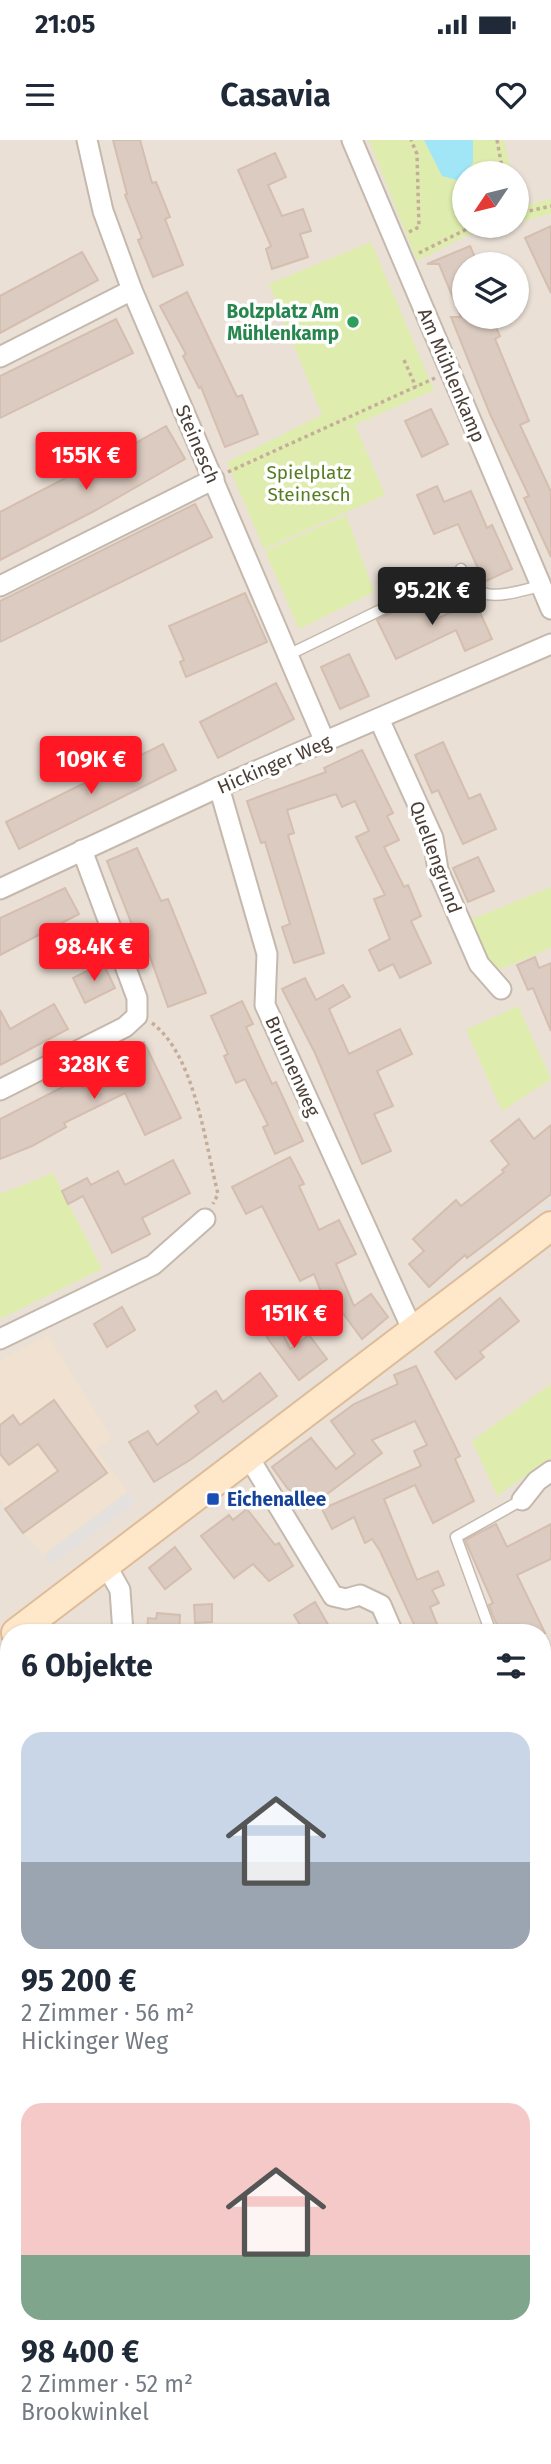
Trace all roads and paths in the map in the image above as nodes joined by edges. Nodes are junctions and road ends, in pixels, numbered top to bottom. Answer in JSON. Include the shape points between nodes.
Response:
{"nodes":[{"id":1,"x":87,"y":140,"type":"edge"},
{"id":2,"x":352,"y":140,"type":"edge"},
{"id":3,"x":411,"y":140,"type":"edge"},
{"id":4,"x":497,"y":140,"type":"edge"},
{"id":5,"x":501,"y":161,"type":"edge"},
{"id":6,"x":551,"y":206,"type":"edge"},
{"id":7,"x":529,"y":212,"type":"edge"},
{"id":8,"x":452,"y":237,"type":"edge"},
{"id":9,"x":394,"y":239,"type":"junction"},
{"id":10,"x":404,"y":261,"type":"junction"},
{"id":11,"x":131,"y":290,"type":"junction"},
{"id":12,"x":0,"y":358,"type":"edge"},
{"id":13,"x":404,"y":360,"type":"dead end"},
{"id":14,"x":450,"y":371,"type":"junction"},
{"id":15,"x":416,"y":387,"type":"junction"},
{"id":16,"x":214,"y":479,"type":"junction"},
{"id":17,"x":461,"y":569,"type":"dead end"},
{"id":18,"x":0,"y":586,"type":"edge"},
{"id":19,"x":541,"y":586,"type":"junction"},
{"id":20,"x":401,"y":600,"type":"dead end"},
{"id":21,"x":551,"y":609,"type":"edge"},
{"id":22,"x":551,"y":644,"type":"edge"},
{"id":23,"x":288,"y":655,"type":"junction"},
{"id":24,"x":379,"y":719,"type":"junction"},
{"id":25,"x":325,"y":742,"type":"junction"},
{"id":26,"x":219,"y":787,"type":"junction"},
{"id":27,"x":82,"y":849,"type":"junction"},
{"id":28,"x":0,"y":889,"type":"edge"},
{"id":29,"x":501,"y":989,"type":"dead end"},
{"id":30,"x":137,"y":1016,"type":"junction"},
{"id":31,"x":0,"y":1090,"type":"edge"},
{"id":32,"x":205,"y":1219,"type":"joint"},
{"id":33,"x":551,"y":1226,"type":"edge"},
{"id":34,"x":413,"y":1331,"type":"junction"},
{"id":35,"x":0,"y":1339,"type":"edge"},
{"id":36,"x":247,"y":1457,"type":"junction"},
{"id":37,"x":551,"y":1471,"type":"edge"},
{"id":38,"x":522,"y":1500,"type":"joint"},
{"id":39,"x":106,"y":1565,"type":"junction"},
{"id":40,"x":28,"y":1624,"type":"edge"},
{"id":41,"x":122,"y":1624,"type":"edge"},
{"id":42,"x":389,"y":1624,"type":"edge"},
{"id":43,"x":488,"y":1624,"type":"edge"}],
"edges":[{"from":1,"to":11,"type":"street","name":"Steinesch","via":[[103,211]]},
{"from":2,"to":9,"type":"street","name":"Am Mühlenkamp"},
{"from":3,"to":9,"type":"path","via":[[417,154],[419,227]]},
{"from":4,"to":5,"type":"path"},
{"from":6,"to":7,"type":"path"},
{"from":8,"to":10,"type":"path"},
{"from":9,"to":10,"type":"street","name":"Am Mühlenkamp"},
{"from":10,"to":14,"type":"street","name":"Am Mühlenkamp"},
{"from":11,"to":12,"type":"street"},
{"from":11,"to":16,"type":"street","name":"Steinesch"},
{"from":13,"to":15,"type":"path"},
{"from":14,"to":15,"type":"path"},
{"from":14,"to":19,"type":"street","name":"Am Mühlenkamp"},
{"from":15,"to":16,"type":"path"},
{"from":16,"to":18,"type":"street"},
{"from":16,"to":23,"type":"street","name":"Steinesch"},
{"from":17,"to":19,"type":"lane","via":[[473,590],[485,595]]},
{"from":19,"to":21,"type":"street","name":"Am Mühlenkamp"},
{"from":20,"to":23,"type":"lane"},
{"from":22,"to":24,"type":"street","name":"Hickinger Weg"},
{"from":23,"to":25,"type":"street","name":"Steinesch"},
{"from":24,"to":25,"type":"street","name":"Hickinger Weg"},
{"from":24,"to":29,"type":"street","name":"Quellengrund","via":[[433,838],[438,870],[479,964]]},
{"from":25,"to":26,"type":"street","name":"Hickinger Weg"},
{"from":26,"to":27,"type":"street","name":"Hickinger Weg"},
{"from":26,"to":34,"type":"street","name":"Brunnenweg","via":[[267,954],[265,1005]]},
{"from":27,"to":28,"type":"street","name":"Hickinger Weg"},
{"from":27,"to":30,"type":"street","via":[[137,998]]},
{"from":30,"to":31,"type":"street","via":[[125,1027]]},
{"from":30,"to":32,"type":"path","via":[[154,1024],[172,1043],[187,1072],[218,1194]]},
{"from":32,"to":35,"type":"street","via":[[153,1265]]},
{"from":33,"to":34,"type":"street"},
{"from":34,"to":36,"type":"street"},
{"from":36,"to":39,"type":"street"},
{"from":36,"to":42,"type":"street","via":[[333,1596],[360,1595],[381,1605]]},
{"from":37,"to":38,"type":"street","via":[[537,1480]]},
{"from":38,"to":43,"type":"lane","via":[[456,1537]]},
{"from":39,"to":40,"type":"street"},
{"from":39,"to":41,"type":"street","via":[[120,1590]]}]}
